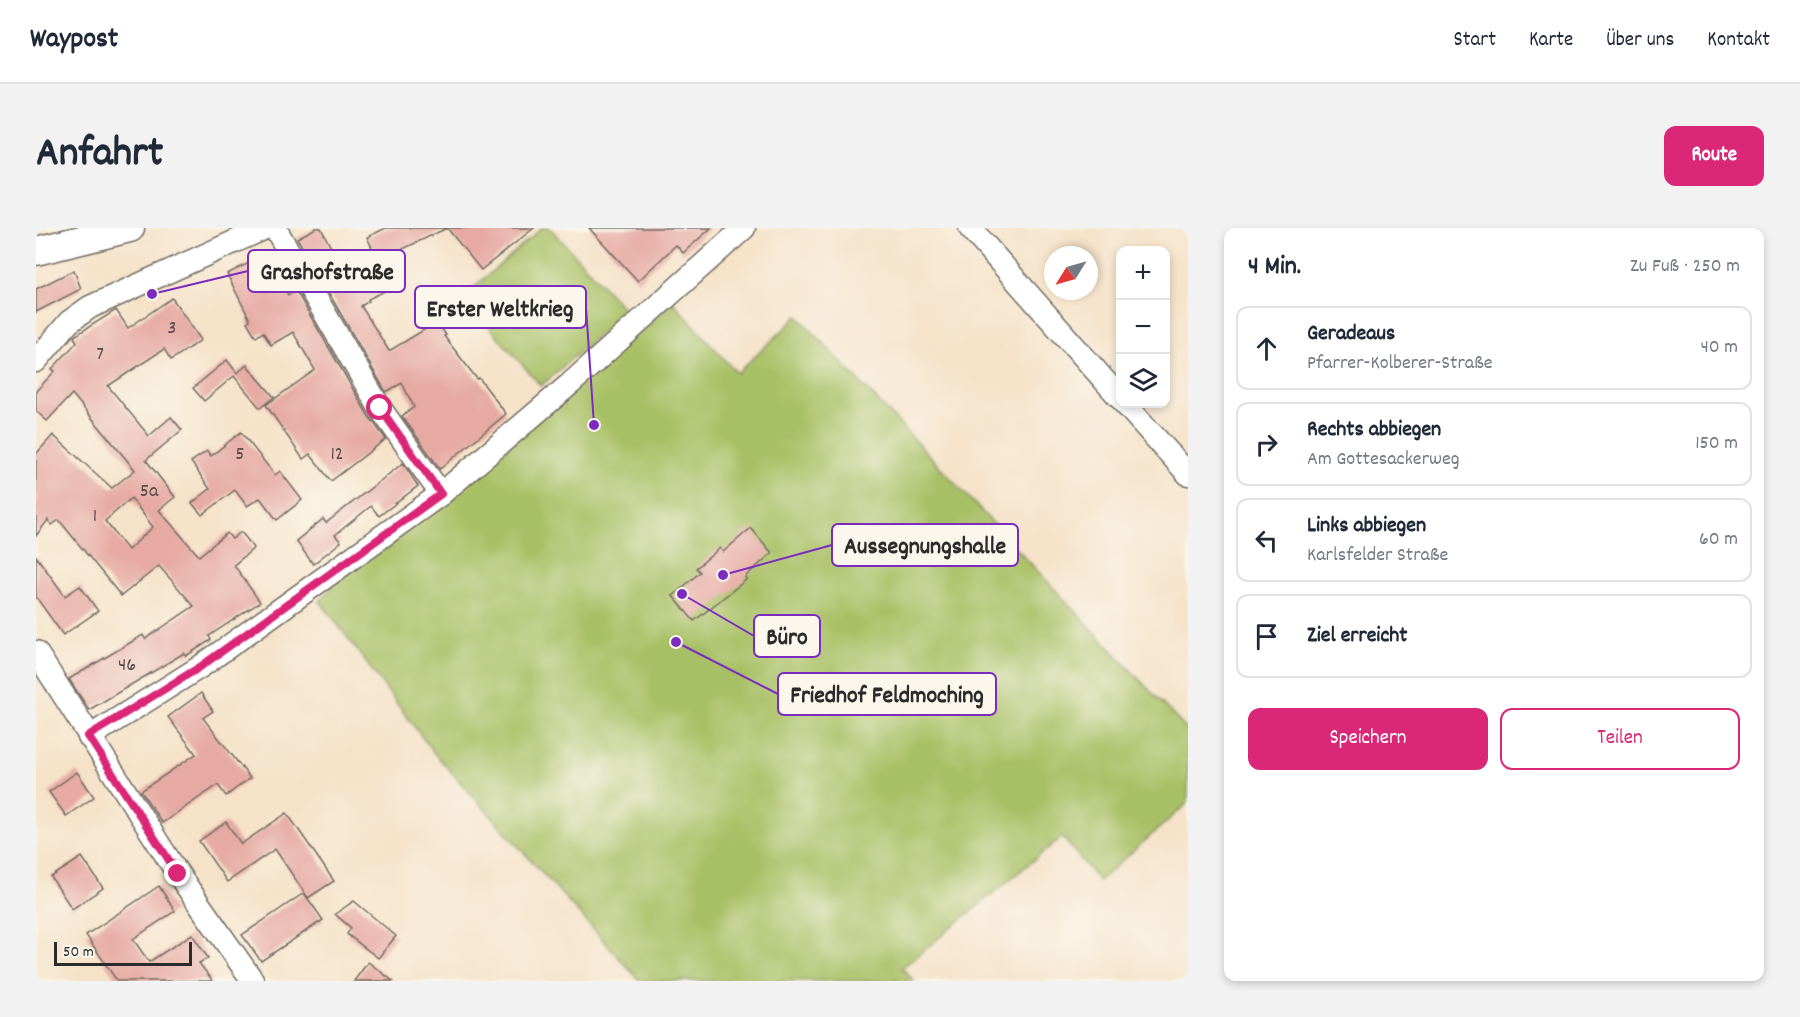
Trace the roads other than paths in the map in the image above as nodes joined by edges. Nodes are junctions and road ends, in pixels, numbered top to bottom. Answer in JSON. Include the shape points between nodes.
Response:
{"nodes":[{"id":1,"x":130,"y":228,"type":"edge"},
{"id":2,"x":265,"y":228,"type":"edge"},
{"id":3,"x":275,"y":228,"type":"edge"},
{"id":4,"x":744,"y":228,"type":"edge"},
{"id":5,"x":970,"y":228,"type":"edge"},
{"id":6,"x":36,"y":251,"type":"edge"},
{"id":7,"x":36,"y":361,"type":"edge"},
{"id":8,"x":1116,"y":393,"type":"edge"},
{"id":9,"x":1129,"y":408,"type":"edge"},
{"id":10,"x":1188,"y":474,"type":"edge"},
{"id":11,"x":441,"y":494,"type":"junction"},
{"id":12,"x":36,"y":652,"type":"edge"},
{"id":13,"x":88,"y":736,"type":"junction"},
{"id":14,"x":253,"y":981,"type":"edge"}],
"edges":[{"from":1,"to":6,"type":"main road"},
{"from":2,"to":7,"type":"street","via":[[90,307],[69,322]]},
{"from":3,"to":11,"type":"street","via":[[380,408]]},
{"from":4,"to":11,"type":"street"},
{"from":5,"to":8,"type":"street"},
{"from":9,"to":10,"type":"street"},
{"from":11,"to":13,"type":"street","via":[[200,667]]},
{"from":12,"to":13,"type":"street"},
{"from":13,"to":14,"type":"street"}]}
